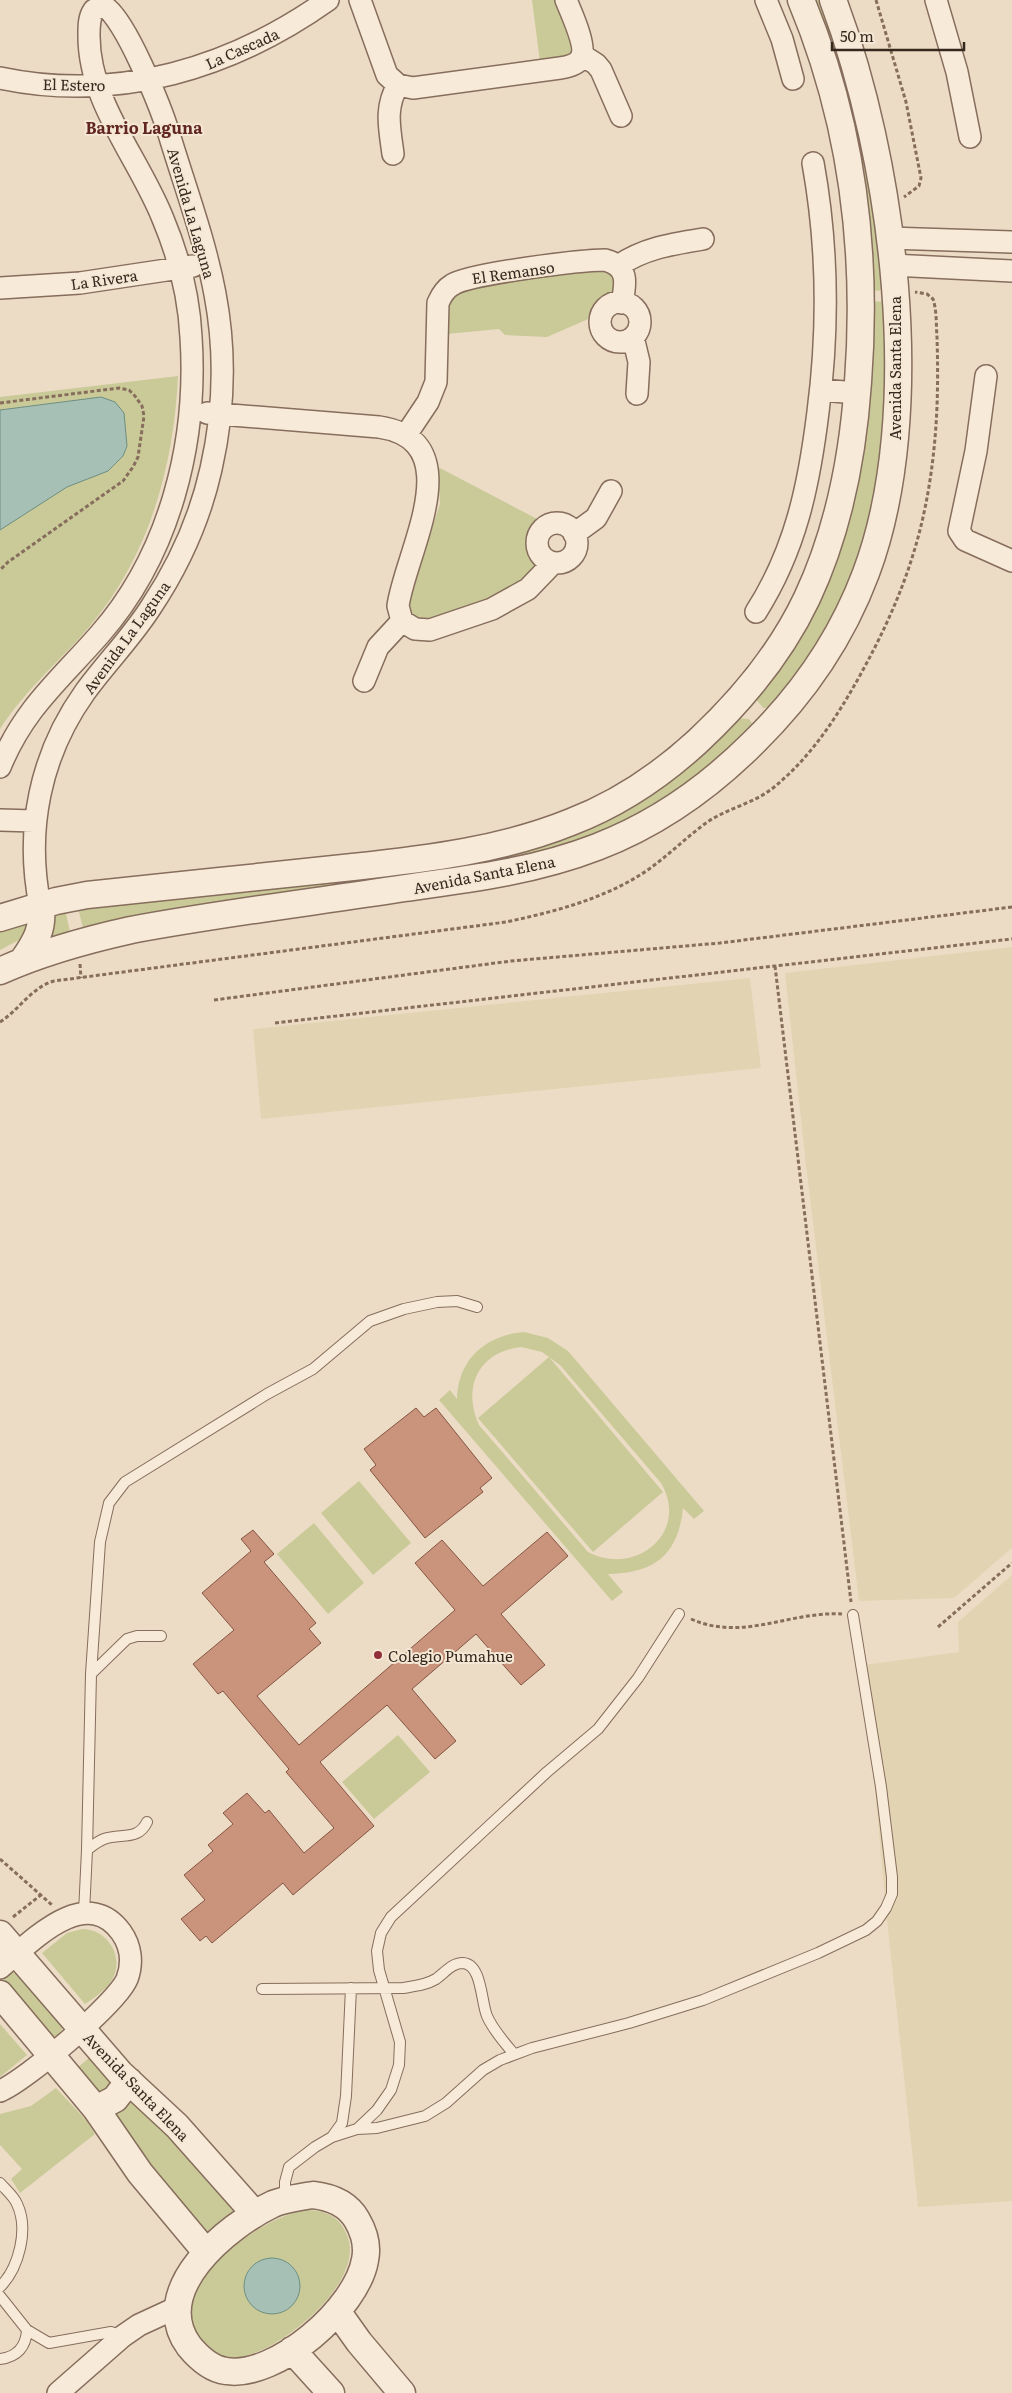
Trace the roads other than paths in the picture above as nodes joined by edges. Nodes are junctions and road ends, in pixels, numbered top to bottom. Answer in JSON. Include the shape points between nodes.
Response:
{"nodes":[{"id":1,"x":328,"y":0,"type":"edge"},
{"id":2,"x":360,"y":0,"type":"edge"},
{"id":3,"x":566,"y":0,"type":"edge"},
{"id":4,"x":766,"y":0,"type":"edge"},
{"id":5,"x":801,"y":0,"type":"edge"},
{"id":6,"x":833,"y":0,"type":"edge"},
{"id":7,"x":936,"y":0,"type":"edge"},
{"id":8,"x":99,"y":3,"type":"edge"},
{"id":9,"x":582,"y":55,"type":"junction"},
{"id":10,"x":0,"y":78,"type":"edge"},
{"id":11,"x":793,"y":79,"type":"dead end"},
{"id":12,"x":149,"y":81,"type":"junction"},
{"id":13,"x":398,"y":85,"type":"junction"},
{"id":14,"x":97,"y":86,"type":"junction"},
{"id":15,"x":621,"y":116,"type":"dead end"},
{"id":16,"x":970,"y":137,"type":"dead end"},
{"id":17,"x":393,"y":154,"type":"dead end"},
{"id":18,"x":813,"y":163,"type":"dead end"},
{"id":19,"x":889,"y":238,"type":"junction"},
{"id":20,"x":703,"y":239,"type":"dead end"},
{"id":21,"x":1012,"y":242,"type":"edge"},
{"id":22,"x":208,"y":264,"type":"junction"},
{"id":23,"x":892,"y":265,"type":"junction"},
{"id":24,"x":618,"y":266,"type":"junction"},
{"id":25,"x":180,"y":268,"type":"junction"},
{"id":26,"x":1012,"y":271,"type":"edge"},
{"id":27,"x":0,"y":288,"type":"edge"},
{"id":28,"x":622,"y":303,"type":"junction"},
{"id":29,"x":633,"y":337,"type":"junction"},
{"id":30,"x":986,"y":376,"type":"dead end"},
{"id":31,"x":821,"y":390,"type":"junction"},
{"id":32,"x":857,"y":393,"type":"junction"},
{"id":33,"x":637,"y":394,"type":"dead end"},
{"id":34,"x":190,"y":411,"type":"junction"},
{"id":35,"x":220,"y":414,"type":"junction"},
{"id":36,"x":406,"y":435,"type":"junction"},
{"id":37,"x":611,"y":491,"type":"dead end"},
{"id":38,"x":574,"y":534,"type":"junction"},
{"id":39,"x":1012,"y":561,"type":"edge"},
{"id":40,"x":553,"y":563,"type":"junction"},
{"id":41,"x":756,"y":612,"type":"dead end"},
{"id":42,"x":402,"y":621,"type":"junction"},
{"id":43,"x":364,"y":681,"type":"dead end"},
{"id":44,"x":737,"y":702,"type":"junction"},
{"id":45,"x":769,"y":728,"type":"junction"},
{"id":46,"x":0,"y":767,"type":"edge"},
{"id":47,"x":0,"y":820,"type":"edge"},
{"id":48,"x":34,"y":821,"type":"junction"},
{"id":49,"x":40,"y":906,"type":"junction"},
{"id":50,"x":0,"y":918,"type":"edge"},
{"id":51,"x":23,"y":960,"type":"junction"},
{"id":52,"x":0,"y":971,"type":"edge"},
{"id":53,"x":477,"y":1308,"type":"dead end"},
{"id":54,"x":679,"y":1614,"type":"road end"},
{"id":55,"x":852,"y":1615,"type":"road end"},
{"id":56,"x":161,"y":1636,"type":"dead end"},
{"id":57,"x":91,"y":1674,"type":"junction"},
{"id":58,"x":147,"y":1822,"type":"dead end"},
{"id":59,"x":87,"y":1850,"type":"junction"},
{"id":60,"x":74,"y":1916,"type":"junction"},
{"id":61,"x":5,"y":1927,"type":"edge"},
{"id":62,"x":8,"y":1961,"type":"edge"},
{"id":63,"x":351,"y":1988,"type":"junction"},
{"id":64,"x":385,"y":1988,"type":"junction"},
{"id":65,"x":262,"y":1989,"type":"dead end"},
{"id":66,"x":0,"y":1994,"type":"edge"},
{"id":67,"x":80,"y":2028,"type":"junction"},
{"id":68,"x":52,"y":2054,"type":"junction"},
{"id":69,"x":514,"y":2054,"type":"junction"},
{"id":70,"x":129,"y":2081,"type":"junction"},
{"id":71,"x":0,"y":2092,"type":"edge"},
{"id":72,"x":96,"y":2109,"type":"junction"},
{"id":73,"x":357,"y":2129,"type":"junction"},
{"id":74,"x":332,"y":2137,"type":"junction"},
{"id":75,"x":0,"y":2183,"type":"edge"},
{"id":76,"x":285,"y":2200,"type":"junction"},
{"id":77,"x":255,"y":2214,"type":"junction"},
{"id":78,"x":206,"y":2252,"type":"junction"},
{"id":79,"x":0,"y":2287,"type":"edge"},
{"id":80,"x":0,"y":2296,"type":"edge"},
{"id":81,"x":178,"y":2307,"type":"junction"},
{"id":82,"x":337,"y":2311,"type":"junction"},
{"id":83,"x":27,"y":2330,"type":"junction"},
{"id":84,"x":123,"y":2336,"type":"junction"},
{"id":85,"x":292,"y":2350,"type":"junction"},
{"id":86,"x":0,"y":2359,"type":"edge"},
{"id":87,"x":58,"y":2393,"type":"edge"},
{"id":88,"x":330,"y":2393,"type":"edge"},
{"id":89,"x":402,"y":2393,"type":"edge"}],
"edges":[{"from":1,"to":12,"type":"street","name":"La Cascada","via":[[249,48],[203,66]]},
{"from":2,"to":13,"type":"street","via":[[385,69]]},
{"from":3,"to":9,"type":"street","via":[[582,43]]},
{"from":4,"to":11,"type":"street","via":[[782,39]]},
{"from":5,"to":32,"type":"street","name":"Avenida Santa Elena","via":[[828,72],[854,186],[862,292]]},
{"from":6,"to":19,"type":"street","name":"Avenida Santa Elena","via":[[870,119]]},
{"from":7,"to":16,"type":"street","via":[[957,72]]},
{"from":8,"to":12,"type":"street","name":"Avenida La Laguna","via":[[113,12]]},
{"from":8,"to":14,"type":"street","name":"Avenida La Laguna","via":[[90,18],[90,50]]},
{"from":9,"to":13,"type":"street","via":[[574,64],[560,68],[433,87]]},
{"from":9,"to":15,"type":"street","via":[[601,70]]},
{"from":10,"to":14,"type":"street","name":"El Estero","via":[[49,85]]},
{"from":12,"to":14,"type":"street","name":"El Estero"},
{"from":12,"to":22,"type":"street","name":"Avenida La Laguna","via":[[164,117]]},
{"from":13,"to":17,"type":"street","via":[[388,112]]},
{"from":14,"to":25,"type":"street","name":"Avenida La Laguna","via":[[153,196]]},
{"from":18,"to":31,"type":"street","via":[[827,275]]},
{"from":19,"to":21,"type":"street"},
{"from":19,"to":23,"type":"street","name":"Avenida Santa Elena"},
{"from":20,"to":24,"type":"street","via":[[664,245]]},
{"from":22,"to":25,"type":"street","name":"La Rivera"},
{"from":22,"to":35,"type":"street","name":"Avenida La Laguna","via":[[221,342]]},
{"from":23,"to":26,"type":"street"},
{"from":23,"to":45,"type":"street","name":"Avenida Santa Elena","via":[[897,405],[892,468],[882,522],[858,594],[833,644]]},
{"from":24,"to":28,"type":"street","via":[[626,278]]},
{"from":24,"to":36,"type":"street","name":"El Remanso","via":[[598,260],[475,277],[452,284],[438,303],[434,389]]},
{"from":25,"to":27,"type":"street","name":"La Rivera","via":[[80,283]]},
{"from":25,"to":34,"type":"street","name":"Avenida La Laguna","via":[[190,324]]},
{"from":28,"to":29,"type":"street","via":[[634,308],[640,320]]},
{"from":28,"to":29,"type":"street","via":[[606,309],[600,320],[602,331],[616,342]]},
{"from":29,"to":33,"type":"street","via":[[639,362]]},
{"from":30,"to":39,"type":"street","via":[[976,452],[959,531],[965,540]]},
{"from":31,"to":32,"type":"street"},
{"from":31,"to":41,"type":"street","via":[[811,466],[796,528],[783,565]]},
{"from":32,"to":44,"type":"street","name":"Avenida Santa Elena","via":[[845,482],[825,555],[794,623]]},
{"from":34,"to":35,"type":"street"},
{"from":34,"to":46,"type":"street","name":"Avenida La Laguna","via":[[183,458],[168,516],[140,579],[109,623],[31,709]]},
{"from":35,"to":36,"type":"street","via":[[380,427]]},
{"from":35,"to":48,"type":"street","name":"Avenida La Laguna","via":[[206,489],[181,555],[150,610],[87,690],[65,724],[43,779]]},
{"from":36,"to":42,"type":"street","via":[[425,462],[429,481],[426,508],[399,600]]},
{"from":37,"to":38,"type":"street","via":[[596,518]]},
{"from":38,"to":40,"type":"street","via":[[573,555],[564,562]]},
{"from":38,"to":40,"type":"street","via":[[565,525],[553,524],[542,529],[537,540],[539,552]]},
{"from":40,"to":42,"type":"street","via":[[528,589],[492,609],[430,630],[415,629]]},
{"from":42,"to":43,"type":"street","via":[[378,647]]},
{"from":44,"to":45,"type":"street","via":[[761,711]]},
{"from":44,"to":49,"type":"street","name":"Avenida Santa Elena","via":[[687,751],[638,787],[597,811],[520,840],[416,860],[87,895]]},
{"from":45,"to":51,"type":"street","name":"Avenida Santa Elena","via":[[735,762],[684,801],[631,832],[567,858],[491,876],[144,927],[77,942]]},
{"from":47,"to":48,"type":"street"},
{"from":48,"to":49,"type":"street","name":"Avenida La Laguna","via":[[33,858]]},
{"from":49,"to":50,"type":"street","name":"Avenida Santa Elena"},
{"from":49,"to":51,"type":"street","via":[[39,932]]},
{"from":51,"to":52,"type":"street","name":"Avenida Santa Elena"},
{"from":53,"to":57,"type":"lane","via":[[457,1301],[436,1302],[370,1321],[313,1369],[125,1482],[109,1503],[100,1542]]},
{"from":54,"to":64,"type":"lane","via":[[638,1678],[598,1729],[391,1917],[381,1934],[377,1950]]},
{"from":55,"to":69,"type":"lane","via":[[882,1787],[892,1877],[892,1894],[876,1921],[866,1930],[818,1954],[703,2000]]},
{"from":56,"to":57,"type":"lane","via":[[127,1639]]},
{"from":57,"to":59,"type":"lane"},
{"from":58,"to":59,"type":"lane","via":[[137,1834],[104,1838]]},
{"from":59,"to":60,"type":"lane"},
{"from":60,"to":62,"type":"street","via":[[52,1925]]},
{"from":60,"to":67,"type":"street","via":[[104,1918],[118,1928],[128,1945],[130,1966],[128,1977],[117,1996]]},
{"from":61,"to":62,"type":"street","name":"Avenida Santa Elena"},
{"from":62,"to":67,"type":"street","name":"Avenida Santa Elena"},
{"from":63,"to":64,"type":"lane"},
{"from":63,"to":65,"type":"lane"},
{"from":63,"to":74,"type":"lane","via":[[346,2096],[342,2123]]},
{"from":64,"to":69,"type":"lane","via":[[423,1985],[451,1966],[463,1963],[472,1967],[480,1979],[487,2016],[498,2036]]},
{"from":64,"to":73,"type":"lane","via":[[400,2042],[399,2066],[391,2090],[377,2110]]},
{"from":66,"to":68,"type":"street"},
{"from":67,"to":68,"type":"street"},
{"from":67,"to":70,"type":"street","name":"Avenida Santa Elena"},
{"from":68,"to":71,"type":"street"},
{"from":68,"to":72,"type":"street"},
{"from":69,"to":73,"type":"lane","via":[[483,2070],[446,2103],[425,2116],[377,2128]]},
{"from":70,"to":72,"type":"street","via":[[114,2099]]},
{"from":70,"to":77,"type":"street","name":"Avenida Santa Elena","via":[[177,2126]]},
{"from":72,"to":78,"type":"street","via":[[140,2173]]},
{"from":73,"to":74,"type":"lane"},
{"from":74,"to":76,"type":"lane","via":[[289,2167]]},
{"from":75,"to":79,"type":"lane","via":[[17,2203],[22,2234],[17,2260]]},
{"from":76,"to":77,"type":"street"},
{"from":76,"to":82,"type":"street","via":[[313,2195],[338,2201],[355,2217],[361,2228],[366,2247],[363,2269]]},
{"from":77,"to":78,"type":"street"},
{"from":78,"to":81,"type":"street","via":[[184,2284]]},
{"from":80,"to":83,"type":"lane"},
{"from":81,"to":84,"type":"street","via":[[139,2324]]},
{"from":81,"to":85,"type":"street","via":[[187,2343],[205,2362],[216,2368],[246,2370]]},
{"from":82,"to":85,"type":"street"},
{"from":82,"to":89,"type":"street"},
{"from":83,"to":84,"type":"lane","via":[[50,2343],[111,2332]]},
{"from":83,"to":86,"type":"lane","via":[[19,2351]]},
{"from":84,"to":87,"type":"street"},
{"from":85,"to":88,"type":"street"}]}
